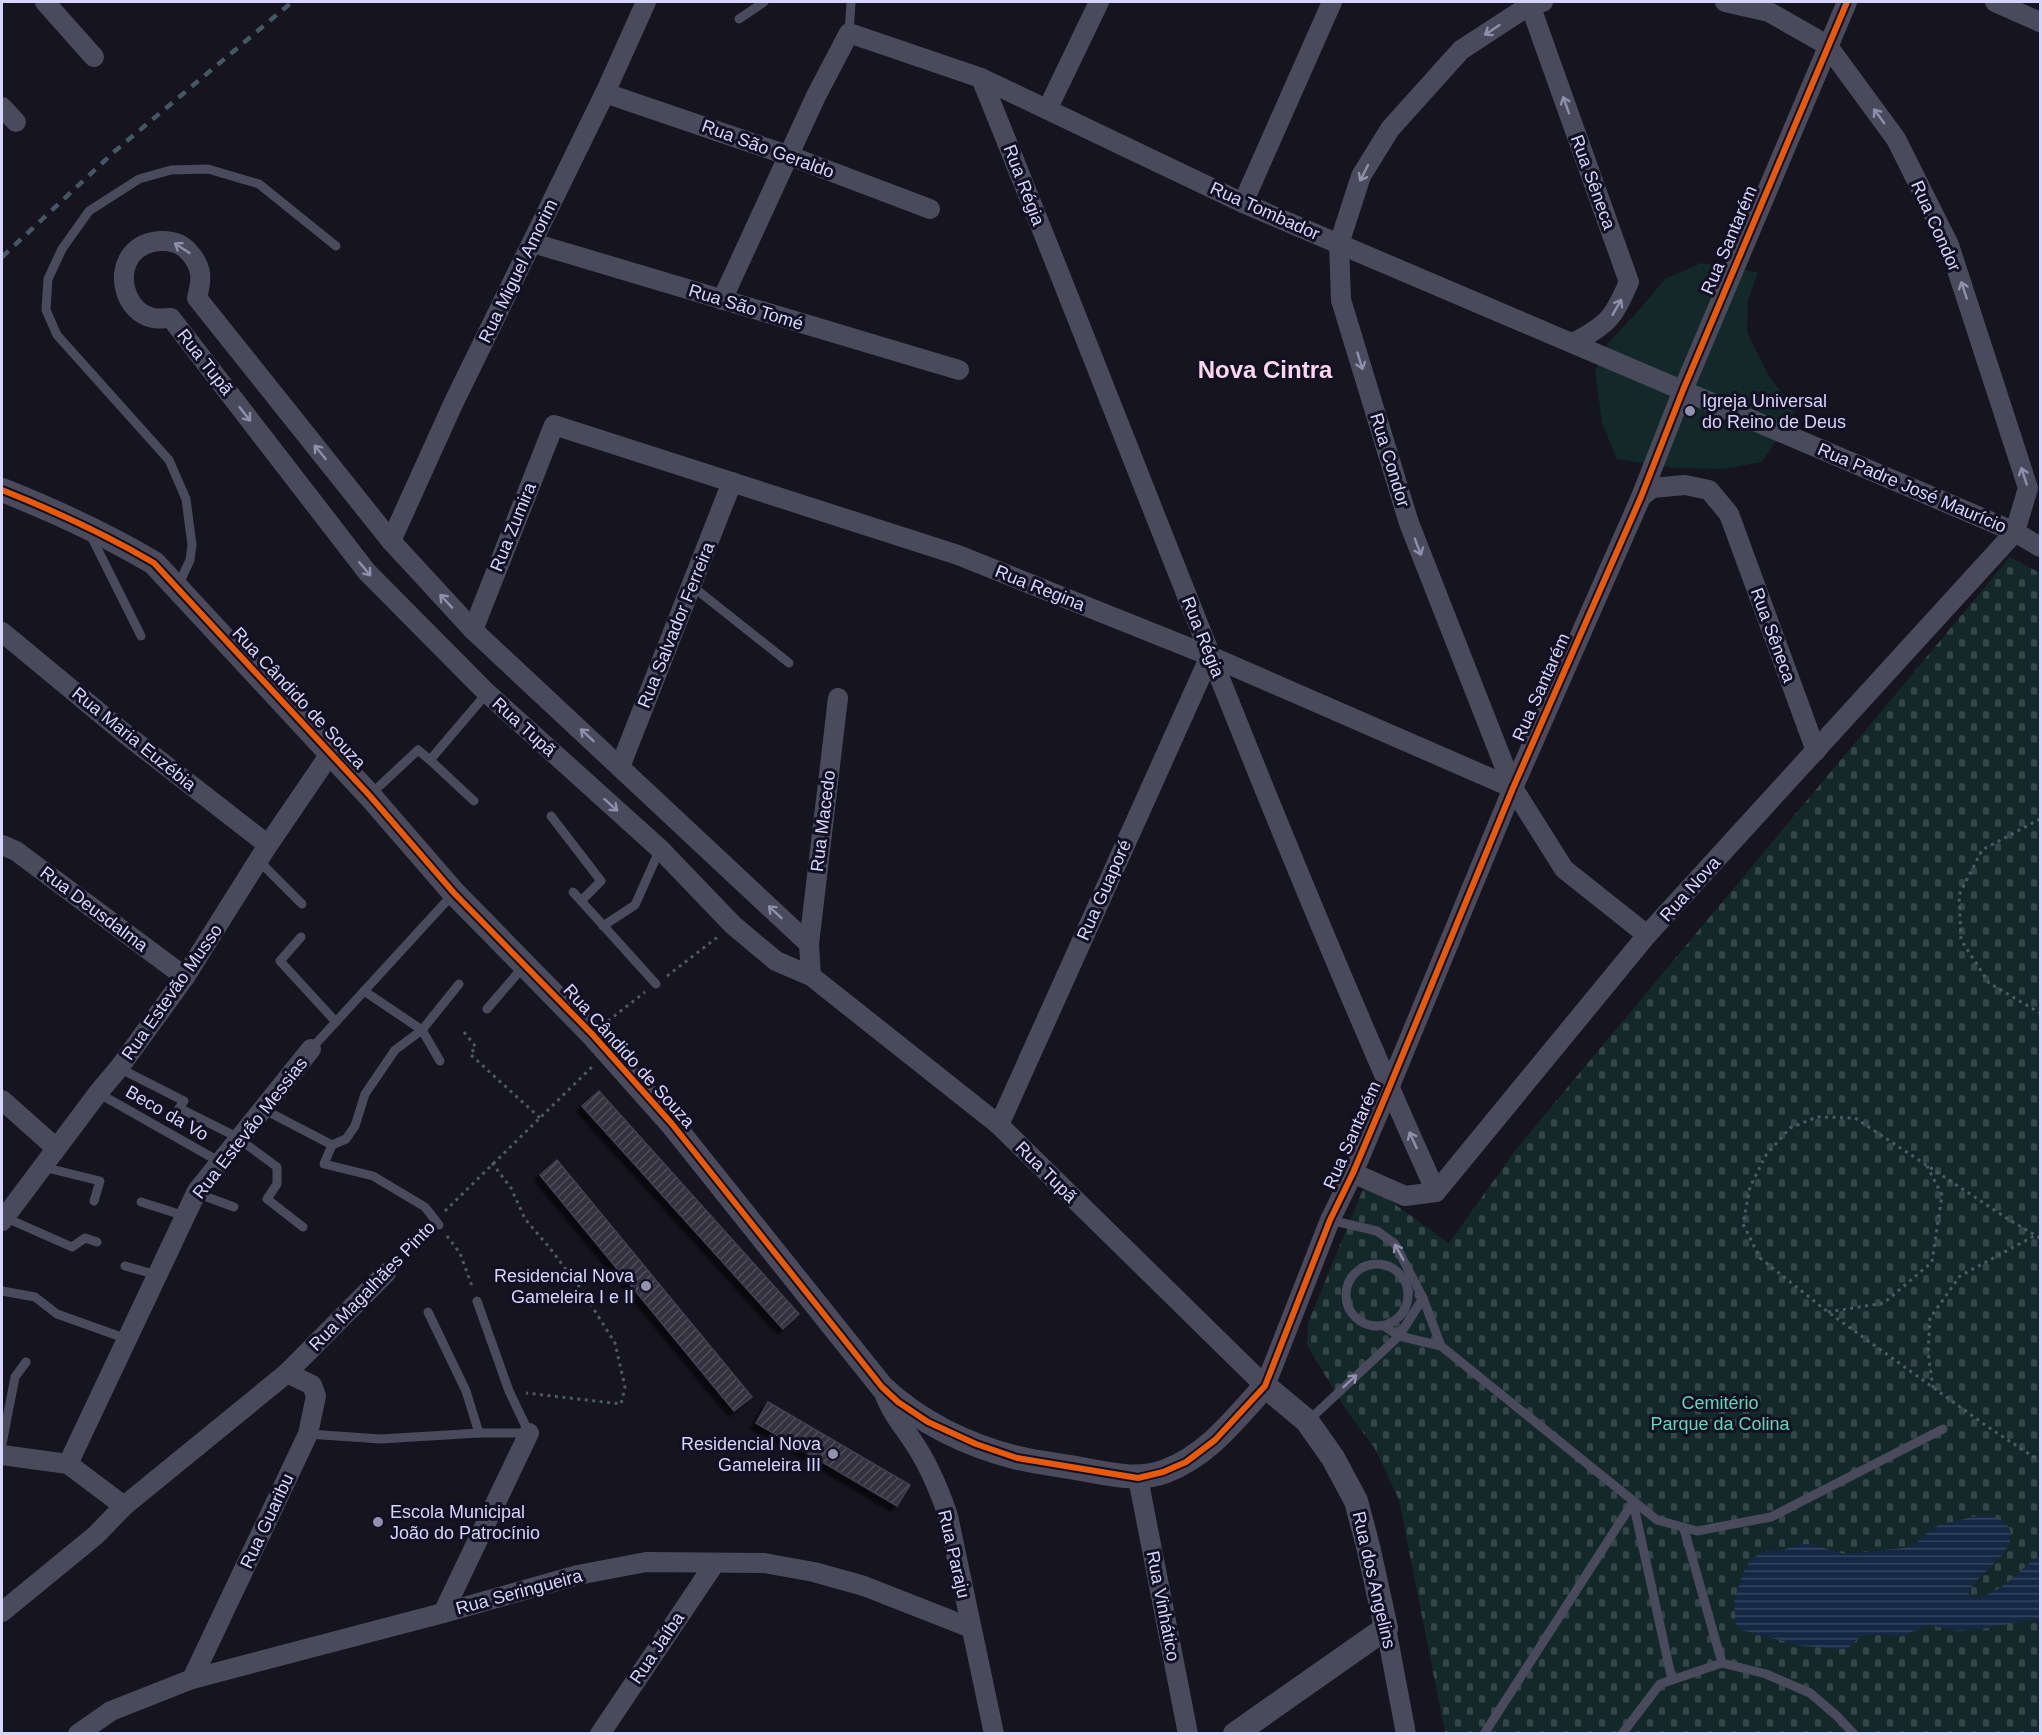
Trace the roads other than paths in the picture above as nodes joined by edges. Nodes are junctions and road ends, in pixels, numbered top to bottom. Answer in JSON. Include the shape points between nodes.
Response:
{"nodes":[{"id":1,"x":45,"y":2,"type":"edge"},
{"id":2,"x":646,"y":2,"type":"edge"},
{"id":3,"x":764,"y":2,"type":"edge"},
{"id":4,"x":851,"y":2,"type":"edge"},
{"id":5,"x":1099,"y":2,"type":"edge"},
{"id":6,"x":1332,"y":2,"type":"edge"},
{"id":7,"x":1725,"y":2,"type":"edge"},
{"id":8,"x":1847,"y":2,"type":"edge"},
{"id":9,"x":1995,"y":2,"type":"edge"},
{"id":10,"x":1534,"y":3,"type":"edge"},
{"id":11,"x":739,"y":19,"type":"dead end"},
{"id":12,"x":2040,"y":22,"type":"edge"},
{"id":13,"x":849,"y":33,"type":"junction"},
{"id":14,"x":1827,"y":45,"type":"junction"},
{"id":15,"x":94,"y":57,"type":"dead end"},
{"id":16,"x":981,"y":78,"type":"junction"},
{"id":17,"x":605,"y":93,"type":"junction"},
{"id":18,"x":2,"y":107,"type":"edge"},
{"id":19,"x":1047,"y":108,"type":"junction"},
{"id":20,"x":15,"y":122,"type":"dead end"},
{"id":21,"x":790,"y":156,"type":"junction"},
{"id":22,"x":1243,"y":203,"type":"junction"},
{"id":23,"x":930,"y":209,"type":"dead end"},
{"id":24,"x":533,"y":243,"type":"junction"},
{"id":25,"x":1339,"y":244,"type":"junction"},
{"id":26,"x":336,"y":246,"type":"dead end"},
{"id":27,"x":722,"y":300,"type":"junction"},
{"id":28,"x":1573,"y":344,"type":"junction"},
{"id":29,"x":959,"y":370,"type":"dead end"},
{"id":30,"x":1683,"y":390,"type":"junction"},
{"id":31,"x":554,"y":424,"type":"joint"},
{"id":32,"x":732,"y":482,"type":"junction"},
{"id":33,"x":2,"y":490,"type":"edge"},
{"id":34,"x":1641,"y":497,"type":"junction"},
{"id":35,"x":86,"y":526,"type":"junction"},
{"id":36,"x":2015,"y":532,"type":"junction"},
{"id":37,"x":391,"y":541,"type":"junction"},
{"id":38,"x":2039,"y":543,"type":"edge"},
{"id":39,"x":692,"y":586,"type":"junction"},
{"id":40,"x":177,"y":588,"type":"junction"},
{"id":41,"x":473,"y":630,"type":"junction"},
{"id":42,"x":2,"y":632,"type":"edge"},
{"id":43,"x":141,"y":636,"type":"dead end"},
{"id":44,"x":1210,"y":656,"type":"junction"},
{"id":45,"x":789,"y":663,"type":"dead end"},
{"id":46,"x":487,"y":693,"type":"junction"},
{"id":47,"x":838,"y":698,"type":"dead end"},
{"id":48,"x":1816,"y":751,"type":"junction"},
{"id":49,"x":330,"y":754,"type":"junction"},
{"id":50,"x":430,"y":760,"type":"junction"},
{"id":51,"x":620,"y":767,"type":"junction"},
{"id":52,"x":1513,"y":788,"type":"junction"},
{"id":53,"x":370,"y":796,"type":"junction"},
{"id":54,"x":474,"y":801,"type":"dead end"},
{"id":55,"x":551,"y":816,"type":"dead end"},
{"id":56,"x":2,"y":844,"type":"edge"},
{"id":57,"x":660,"y":849,"type":"junction"},
{"id":58,"x":263,"y":853,"type":"junction"},
{"id":59,"x":573,"y":892,"type":"dead end"},
{"id":60,"x":454,"y":893,"type":"junction"},
{"id":61,"x":581,"y":901,"type":"junction"},
{"id":62,"x":302,"y":904,"type":"dead end"},
{"id":63,"x":603,"y":926,"type":"junction"},
{"id":64,"x":1647,"y":935,"type":"junction"},
{"id":65,"x":301,"y":938,"type":"dead end"},
{"id":66,"x":809,"y":944,"type":"junction"},
{"id":67,"x":525,"y":965,"type":"junction"},
{"id":68,"x":811,"y":976,"type":"junction"},
{"id":69,"x":185,"y":977,"type":"junction"},
{"id":70,"x":459,"y":984,"type":"dead end"},
{"id":71,"x":656,"y":984,"type":"dead end"},
{"id":72,"x":364,"y":991,"type":"junction"},
{"id":73,"x":487,"y":1009,"type":"dead end"},
{"id":74,"x":336,"y":1022,"type":"junction"},
{"id":75,"x":422,"y":1030,"type":"junction"},
{"id":76,"x":311,"y":1049,"type":"joint"},
{"id":77,"x":440,"y":1060,"type":"dead end"},
{"id":78,"x":119,"y":1068,"type":"junction"},
{"id":79,"x":1389,"y":1088,"type":"junction"},
{"id":80,"x":98,"y":1093,"type":"junction"},
{"id":81,"x":2,"y":1100,"type":"edge"},
{"id":82,"x":263,"y":1109,"type":"junction"},
{"id":83,"x":999,"y":1125,"type":"junction"},
{"id":84,"x":239,"y":1139,"type":"junction"},
{"id":85,"x":332,"y":1145,"type":"junction"},
{"id":86,"x":56,"y":1148,"type":"junction"},
{"id":87,"x":220,"y":1162,"type":"junction"},
{"id":88,"x":42,"y":1167,"type":"junction"},
{"id":89,"x":1353,"y":1173,"type":"junction"},
{"id":90,"x":1436,"y":1192,"type":"junction"},
{"id":91,"x":196,"y":1193,"type":"junction"},
{"id":92,"x":94,"y":1201,"type":"dead end"},
{"id":93,"x":141,"y":1202,"type":"dead end"},
{"id":94,"x":234,"y":1207,"type":"dead end"},
{"id":95,"x":184,"y":1216,"type":"junction"},
{"id":96,"x":3,"y":1219,"type":"edge"},
{"id":97,"x":1330,"y":1220,"type":"junction"},
{"id":98,"x":437,"y":1223,"type":"road end"},
{"id":99,"x":303,"y":1227,"type":"dead end"},
{"id":100,"x":97,"y":1242,"type":"dead end"},
{"id":101,"x":125,"y":1266,"type":"dead end"},
{"id":102,"x":386,"y":1272,"type":"road end"},
{"id":103,"x":157,"y":1275,"type":"junction"},
{"id":104,"x":1408,"y":1288,"type":"junction"},
{"id":105,"x":2,"y":1291,"type":"edge"},
{"id":106,"x":1422,"y":1298,"type":"junction"},
{"id":107,"x":477,"y":1301,"type":"road end"},
{"id":108,"x":428,"y":1312,"type":"dead end"},
{"id":109,"x":1384,"y":1326,"type":"junction"},
{"id":110,"x":1399,"y":1336,"type":"junction"},
{"id":111,"x":127,"y":1339,"type":"junction"},
{"id":112,"x":1441,"y":1346,"type":"junction"},
{"id":113,"x":26,"y":1362,"type":"dead end"},
{"id":114,"x":287,"y":1373,"type":"junction"},
{"id":115,"x":1265,"y":1386,"type":"junction"},
{"id":116,"x":882,"y":1387,"type":"junction"},
{"id":117,"x":1307,"y":1421,"type":"junction"},
{"id":118,"x":1943,"y":1429,"type":"dead end"},
{"id":119,"x":479,"y":1433,"type":"junction"},
{"id":120,"x":530,"y":1433,"type":"junction"},
{"id":121,"x":308,"y":1434,"type":"junction"},
{"id":122,"x":2,"y":1444,"type":"edge"},
{"id":123,"x":2,"y":1455,"type":"edge"},
{"id":124,"x":69,"y":1464,"type":"junction"},
{"id":125,"x":1137,"y":1478,"type":"junction"},
{"id":126,"x":1633,"y":1502,"type":"junction"},
{"id":127,"x":124,"y":1506,"type":"junction"},
{"id":128,"x":1684,"y":1529,"type":"junction"},
{"id":129,"x":715,"y":1563,"type":"junction"},
{"id":130,"x":2,"y":1612,"type":"edge"},
{"id":131,"x":443,"y":1613,"type":"junction"},
{"id":132,"x":971,"y":1628,"type":"junction"},
{"id":133,"x":1386,"y":1628,"type":"junction"},
{"id":134,"x":1722,"y":1663,"type":"junction"},
{"id":135,"x":192,"y":1679,"type":"junction"},
{"id":136,"x":1672,"y":1680,"type":"junction"},
{"id":137,"x":78,"y":1734,"type":"edge"},
{"id":138,"x":600,"y":1734,"type":"edge"},
{"id":139,"x":994,"y":1734,"type":"edge"},
{"id":140,"x":1188,"y":1734,"type":"edge"},
{"id":141,"x":1235,"y":1734,"type":"edge"},
{"id":142,"x":1406,"y":1734,"type":"edge"},
{"id":143,"x":1484,"y":1734,"type":"edge"},
{"id":144,"x":1622,"y":1734,"type":"edge"},
{"id":145,"x":1854,"y":1734,"type":"edge"}],
"edges":[{"from":1,"to":15,"type":"street"},
{"from":2,"to":17,"type":"street","name":"Rua Miguel Amorim"},
{"from":3,"to":11,"type":"lane"},
{"from":4,"to":13,"type":"lane"},
{"from":5,"to":19,"type":"street"},
{"from":6,"to":22,"type":"street"},
{"from":7,"to":14,"type":"street","name":"Rua Condor","via":[[1769,12]]},
{"from":8,"to":14,"type":"street","name":"Rua Santarém"},
{"from":9,"to":12,"type":"street"},
{"from":10,"to":25,"type":"street","name":"Rua Condor","one_way":true,"via":[[1461,50],[1389,129],[1361,176]]},
{"from":28,"to":10,"type":"street","name":"Rua Sêneca","one_way":true,"via":[[1599,329],[1616,310],[1629,282]]},
{"from":13,"to":16,"type":"street","name":"Rua Tombador"},
{"from":13,"to":21,"type":"street"},
{"from":14,"to":30,"type":"street","name":"Rua Santarém"},
{"from":36,"to":14,"type":"street","name":"Rua Condor","one_way":true,"via":[[2028,488],[1949,245],[1896,139]]},
{"from":16,"to":19,"type":"street","name":"Rua Tombador"},
{"from":16,"to":44,"type":"street","name":"Rua Régia"},
{"from":17,"to":21,"type":"street","name":"Rua São Geraldo"},
{"from":17,"to":24,"type":"street","name":"Rua Miguel Amorim"},
{"from":18,"to":20,"type":"street"},
{"from":19,"to":22,"type":"street","name":"Rua Tombador"},
{"from":21,"to":23,"type":"street","name":"Rua São Geraldo"},
{"from":21,"to":27,"type":"street"},
{"from":22,"to":25,"type":"street","name":"Rua Tombador"},
{"from":24,"to":27,"type":"street","name":"Rua São Tomé"},
{"from":24,"to":37,"type":"street","name":"Rua Miguel Amorim"},
{"from":25,"to":28,"type":"street","name":"Rua Tombador"},
{"from":25,"to":52,"type":"street","name":"Rua Condor","one_way":true,"via":[[1341,300],[1409,523]]},
{"from":26,"to":40,"type":"lane","via":[[259,184],[208,169],[171,170],[139,178],[89,211],[62,249],[48,279],[46,310],[57,335],[169,460],[186,499],[192,545],[190,560]]},
{"from":27,"to":29,"type":"street","name":"Rua São Tomé"},
{"from":28,"to":30,"type":"street","name":"Rua Tombador"},
{"from":30,"to":34,"type":"street","name":"Rua Santarém"},
{"from":30,"to":36,"type":"street","name":"Rua Padre José Maurício"},
{"from":31,"to":32,"type":"street","name":"Rua Regina"},
{"from":31,"to":41,"type":"street","name":"Rua Zumira"},
{"from":32,"to":39,"type":"street","name":"Rua Salvador Ferreira"},
{"from":32,"to":44,"type":"street","name":"Rua Regina","via":[[958,555]]},
{"from":33,"to":35,"type":"street","name":"Rua Cândido de Souza"},
{"from":34,"to":48,"type":"street","name":"Rua Sêneca","via":[[1652,488],[1684,485],[1709,490],[1729,514]]},
{"from":34,"to":52,"type":"street","name":"Rua Santarém"},
{"from":35,"to":40,"type":"street","name":"Rua Cândido de Souza","via":[[154,563]]},
{"from":35,"to":43,"type":"lane"},
{"from":36,"to":38,"type":"street","name":"Rua Padre José Maurício"},
{"from":36,"to":48,"type":"street","name":"Rua Nova"},
{"from":41,"to":37,"type":"street","name":"Rua Tupã","one_way":true},
{"from":37,"to":46,"type":"street","name":"Rua Tupã","one_way":true,"via":[[197,298],[202,280],[197,261],[184,246],[166,240],[147,243],[132,255],[124,282],[135,308],[152,318],[171,318],[367,572]]},
{"from":39,"to":45,"type":"lane"},
{"from":39,"to":51,"type":"street","name":"Rua Salvador Ferreira"},
{"from":40,"to":49,"type":"street","name":"Rua Cândido de Souza"},
{"from":51,"to":41,"type":"street","name":"Rua Tupã","one_way":true},
{"from":42,"to":58,"type":"street","name":"Rua Maria Euzébia"},
{"from":44,"to":52,"type":"street","name":"Rua Regina"},
{"from":44,"to":79,"type":"street","name":"Rua Régia"},
{"from":44,"to":83,"type":"street","name":"Rua Guaporé"},
{"from":46,"to":50,"type":"lane"},
{"from":46,"to":57,"type":"street","name":"Rua Tupã","one_way":true},
{"from":47,"to":66,"type":"street","name":"Rua Macedo"},
{"from":48,"to":64,"type":"street","name":"Rua Nova"},
{"from":49,"to":53,"type":"street","name":"Rua Cândido de Souza"},
{"from":49,"to":58,"type":"street","name":"Rua Estevão Musso"},
{"from":50,"to":53,"type":"lane","via":[[418,750]]},
{"from":50,"to":54,"type":"lane"},
{"from":66,"to":51,"type":"street","name":"Rua Tupã","one_way":true},
{"from":52,"to":64,"type":"street","name":"Rua Condor","via":[[1564,869]]},
{"from":52,"to":79,"type":"street","name":"Rua Santarém"},
{"from":53,"to":60,"type":"street","name":"Rua Cândido de Souza"},
{"from":55,"to":61,"type":"lane","via":[[601,881]]},
{"from":56,"to":69,"type":"street","name":"Rua Deusdalma"},
{"from":57,"to":63,"type":"lane","via":[[635,905]]},
{"from":57,"to":68,"type":"street","name":"Rua Tupã","via":[[733,925],[776,961]]},
{"from":58,"to":62,"type":"lane"},
{"from":58,"to":69,"type":"street","name":"Rua Estevão Musso"},
{"from":59,"to":61,"type":"lane"},
{"from":60,"to":67,"type":"street","name":"Rua Cândido de Souza"},
{"from":60,"to":72,"type":"lane","name":"Rua Estevão Messias"},
{"from":61,"to":63,"type":"lane"},
{"from":63,"to":71,"type":"lane"},
{"from":64,"to":90,"type":"street","name":"Rua Nova"},
{"from":65,"to":74,"type":"lane","via":[[280,961]]},
{"from":66,"to":68,"type":"street"},
{"from":67,"to":73,"type":"lane"},
{"from":67,"to":116,"type":"street","name":"Rua Cândido de Souza","via":[[672,1124]]},
{"from":68,"to":83,"type":"street","name":"Rua Tupã"},
{"from":69,"to":78,"type":"street","name":"Rua Estevão Musso"},
{"from":70,"to":75,"type":"lane"},
{"from":72,"to":74,"type":"lane","name":"Rua Estevão Messias"},
{"from":72,"to":75,"type":"lane"},
{"from":74,"to":76,"type":"lane","name":"Rua Estevão Messias"},
{"from":75,"to":77,"type":"lane"},
{"from":75,"to":85,"type":"lane","via":[[395,1050],[365,1094],[355,1126],[346,1139]]},
{"from":76,"to":82,"type":"street","name":"Rua Estevão Messias"},
{"from":78,"to":80,"type":"street","name":"Rua Estevão Musso"},
{"from":78,"to":84,"type":"lane","via":[[184,1101],[179,1108]]},
{"from":79,"to":89,"type":"street","name":"Rua Santarém"},
{"from":90,"to":79,"type":"street","name":"Rua Régia","one_way":true},
{"from":80,"to":86,"type":"street","name":"Rua Estevão Musso"},
{"from":80,"to":87,"type":"lane","name":"Beco da Vo"},
{"from":81,"to":86,"type":"street"},
{"from":82,"to":84,"type":"street","name":"Rua Estevão Messias"},
{"from":82,"to":85,"type":"lane"},
{"from":83,"to":115,"type":"street","name":"Rua Tupã"},
{"from":84,"to":87,"type":"street","name":"Rua Estevão Messias"},
{"from":84,"to":99,"type":"lane","via":[[277,1167],[277,1184],[267,1199]]},
{"from":85,"to":98,"type":"lane","via":[[324,1164],[373,1176],[425,1207]]},
{"from":86,"to":88,"type":"street","name":"Rua Estevão Musso"},
{"from":87,"to":91,"type":"street","name":"Rua Estevão Messias"},
{"from":88,"to":92,"type":"lane","via":[[100,1182]]},
{"from":88,"to":96,"type":"street","name":"Rua Estevão Musso"},
{"from":89,"to":90,"type":"street","via":[[1405,1196]]},
{"from":89,"to":97,"type":"street","name":"Rua Santarém"},
{"from":91,"to":94,"type":"lane"},
{"from":91,"to":95,"type":"street","name":"Rua Estevão Messias"},
{"from":93,"to":95,"type":"lane"},
{"from":95,"to":103,"type":"street","name":"Rua Estevão Messias"},
{"from":96,"to":100,"type":"lane","via":[[72,1247],[86,1238]]},
{"from":106,"to":97,"type":"lane","one_way":true,"via":[[1395,1244],[1377,1231]]},
{"from":97,"to":115,"type":"street","name":"Rua Santarém"},
{"from":101,"to":103,"type":"lane"},
{"from":102,"to":114,"type":"street","name":"Rua Magalhães Pinto"},
{"from":103,"to":111,"type":"street","name":"Rua Estevão Messias"},
{"from":104,"to":106,"type":"lane"},
{"from":104,"to":109,"type":"lane","via":[[1401,1316]]},
{"from":104,"to":109,"type":"lane","via":[[1397,1270],[1377,1263],[1358,1270],[1351,1278],[1346,1299],[1355,1318],[1374,1327]]},
{"from":105,"to":111,"type":"lane","via":[[35,1297],[57,1314]]},
{"from":106,"to":110,"type":"lane"},
{"from":106,"to":112,"type":"lane"},
{"from":107,"to":120,"type":"lane","via":[[509,1391]]},
{"from":108,"to":119,"type":"lane","via":[[466,1391]]},
{"from":109,"to":110,"type":"lane"},
{"from":110,"to":112,"type":"lane"},
{"from":117,"to":110,"type":"lane","one_way":true},
{"from":111,"to":124,"type":"street","name":"Rua Estevão Messias"},
{"from":112,"to":126,"type":"lane"},
{"from":113,"to":122,"type":"lane","via":[[15,1377]]},
{"from":114,"to":121,"type":"street","name":"Rua Guaribu","via":[[312,1385],[316,1396]]},
{"from":114,"to":127,"type":"street","name":"Rua Magalhães Pinto"},
{"from":115,"to":117,"type":"street","name":"Rua dos Angelins"},
{"from":115,"to":125,"type":"street","name":"Rua Cândido de Souza","via":[[1215,1440],[1186,1462]]},
{"from":116,"to":125,"type":"street","name":"Rua Cândido de Souza","via":[[928,1422],[976,1444],[1017,1458]]},
{"from":116,"to":132,"type":"street","name":"Rua Paraju","via":[[892,1412],[913,1440],[938,1486]]},
{"from":117,"to":133,"type":"street","name":"Rua dos Angelins","via":[[1356,1501]]},
{"from":118,"to":128,"type":"lane","via":[[1771,1517],[1715,1529]]},
{"from":119,"to":120,"type":"lane"},
{"from":119,"to":121,"type":"lane","via":[[381,1439]]},
{"from":120,"to":131,"type":"street"},
{"from":121,"to":135,"type":"street","name":"Rua Guaribu"},
{"from":123,"to":124,"type":"street"},
{"from":124,"to":127,"type":"street"},
{"from":125,"to":140,"type":"street","name":"Rua Vinhático"},
{"from":126,"to":128,"type":"lane","via":[[1657,1520]]},
{"from":126,"to":136,"type":"lane"},
{"from":126,"to":143,"type":"lane"},
{"from":127,"to":130,"type":"street","name":"Rua Magalhães Pinto","via":[[96,1535]]},
{"from":128,"to":134,"type":"lane"},
{"from":129,"to":131,"type":"street","name":"Rua Seringueira","via":[[635,1564],[578,1575]]},
{"from":129,"to":132,"type":"street","name":"Rua Seringueira","via":[[764,1563],[814,1572],[864,1586]]},
{"from":129,"to":138,"type":"street","name":"Rua Jaíba"},
{"from":131,"to":135,"type":"street","name":"Rua Seringueira"},
{"from":132,"to":139,"type":"street","name":"Rua Paraju"},
{"from":133,"to":141,"type":"street"},
{"from":133,"to":142,"type":"street","name":"Rua dos Angelins"},
{"from":134,"to":136,"type":"lane"},
{"from":134,"to":145,"type":"lane","via":[[1766,1674],[1810,1693]]},
{"from":135,"to":137,"type":"street","name":"Rua Seringueira","via":[[111,1711]]},
{"from":136,"to":144,"type":"lane","via":[[1660,1684]]}]}
